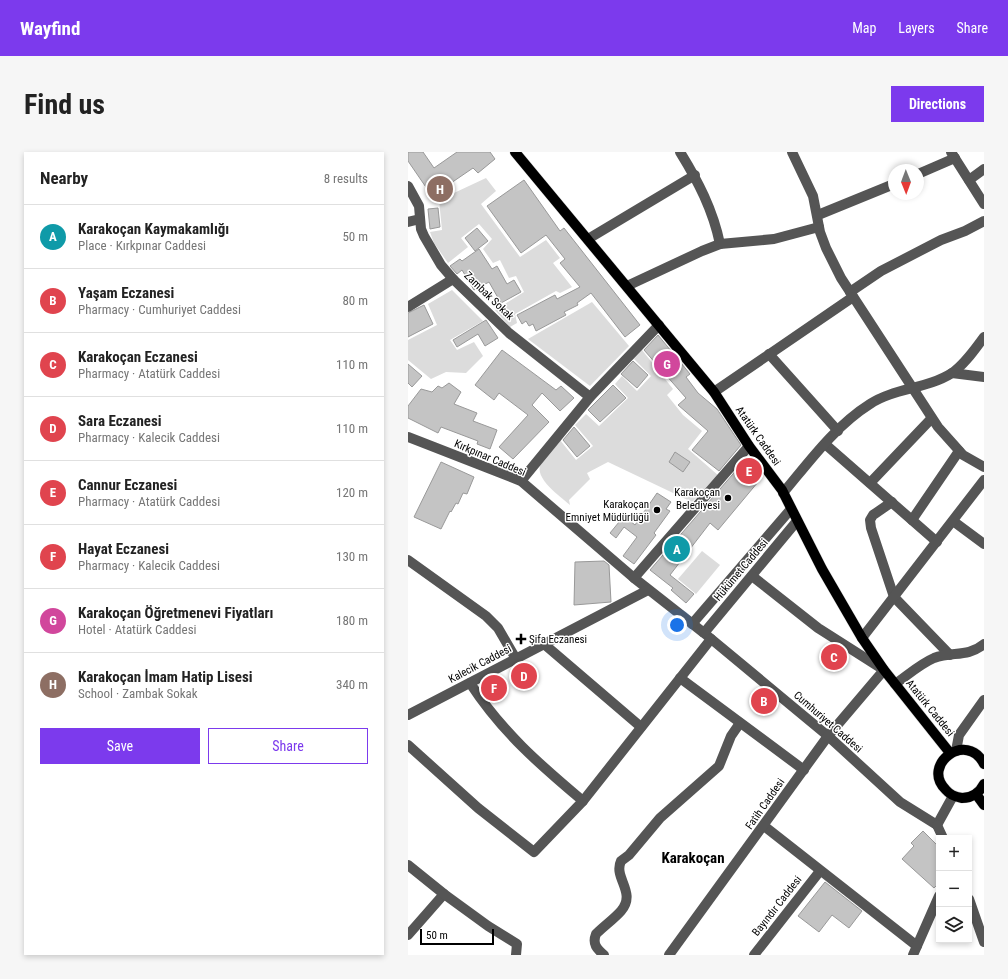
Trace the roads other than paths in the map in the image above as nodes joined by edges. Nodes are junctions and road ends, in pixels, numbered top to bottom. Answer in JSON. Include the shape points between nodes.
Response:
{"nodes":[{"id":1,"x":680,"y":152,"type":"edge"},
{"id":2,"x":519,"y":153,"type":"edge"},
{"id":3,"x":797,"y":154,"type":"edge"},
{"id":4,"x":953,"y":155,"type":"edge"},
{"id":5,"x":984,"y":169,"type":"edge"},
{"id":6,"x":924,"y":171,"type":"edge"},
{"id":7,"x":695,"y":176,"type":"junction"},
{"id":8,"x":969,"y":180,"type":"junction"},
{"id":9,"x":408,"y":186,"type":"edge"},
{"id":10,"x":888,"y":186,"type":"edge"},
{"id":11,"x":984,"y":204,"type":"edge"},
{"id":12,"x":818,"y":215,"type":"junction"},
{"id":13,"x":420,"y":219,"type":"junction"},
{"id":14,"x":984,"y":221,"type":"edge"},
{"id":15,"x":408,"y":222,"type":"edge"},
{"id":16,"x":819,"y":227,"type":"junction"},
{"id":17,"x":588,"y":239,"type":"junction"},
{"id":18,"x":720,"y":244,"type":"junction"},
{"id":19,"x":453,"y":279,"type":"junction"},
{"id":20,"x":627,"y":286,"type":"junction"},
{"id":21,"x":851,"y":294,"type":"junction"},
{"id":22,"x":408,"y":307,"type":"edge"},
{"id":23,"x":659,"y":325,"type":"junction"},
{"id":24,"x":984,"y":337,"type":"edge"},
{"id":25,"x":769,"y":354,"type":"junction"},
{"id":26,"x":952,"y":373,"type":"junction"},
{"id":27,"x":984,"y":377,"type":"edge"},
{"id":28,"x":913,"y":388,"type":"junction"},
{"id":29,"x":714,"y":392,"type":"junction"},
{"id":30,"x":590,"y":396,"type":"junction"},
{"id":31,"x":932,"y":419,"type":"junction"},
{"id":32,"x":838,"y":430,"type":"junction"},
{"id":33,"x":408,"y":437,"type":"edge"},
{"id":34,"x":825,"y":444,"type":"junction"},
{"id":35,"x":749,"y":446,"type":"junction"},
{"id":36,"x":959,"y":451,"type":"junction"},
{"id":37,"x":984,"y":468,"type":"edge"},
{"id":38,"x":984,"y":480,"type":"edge"},
{"id":39,"x":520,"y":481,"type":"junction"},
{"id":40,"x":870,"y":483,"type":"junction"},
{"id":41,"x":783,"y":493,"type":"junction"},
{"id":42,"x":892,"y":502,"type":"junction"},
{"id":43,"x":791,"y":509,"type":"junction"},
{"id":44,"x":912,"y":520,"type":"junction"},
{"id":45,"x":796,"y":521,"type":"junction"},
{"id":46,"x":953,"y":521,"type":"junction"},
{"id":47,"x":937,"y":542,"type":"junction"},
{"id":48,"x":984,"y":544,"type":"edge"},
{"id":49,"x":408,"y":560,"type":"edge"},
{"id":50,"x":752,"y":576,"type":"junction"},
{"id":51,"x":634,"y":578,"type":"junction"},
{"id":52,"x":648,"y":590,"type":"junction"},
{"id":53,"x":894,"y":597,"type":"junction"},
{"id":54,"x":692,"y":624,"type":"junction"},
{"id":55,"x":707,"y":636,"type":"junction"},
{"id":56,"x":862,"y":638,"type":"junction"},
{"id":57,"x":544,"y":644,"type":"junction"},
{"id":58,"x":984,"y":644,"type":"edge"},
{"id":59,"x":950,"y":655,"type":"junction"},
{"id":60,"x":516,"y":659,"type":"junction"},
{"id":61,"x":884,"y":670,"type":"junction"},
{"id":62,"x":680,"y":678,"type":"junction"},
{"id":63,"x":470,"y":683,"type":"junction"},
{"id":64,"x":895,"y":684,"type":"junction"},
{"id":65,"x":984,"y":700,"type":"edge"},
{"id":66,"x":408,"y":715,"type":"edge"},
{"id":67,"x":740,"y":723,"type":"junction"},
{"id":68,"x":642,"y":727,"type":"junction"},
{"id":69,"x":828,"y":736,"type":"junction"},
{"id":70,"x":408,"y":745,"type":"edge"},
{"id":71,"x":953,"y":752,"type":"junction"},
{"id":72,"x":984,"y":764,"type":"edge"},
{"id":73,"x":804,"y":770,"type":"junction"},
{"id":74,"x":984,"y":784,"type":"edge"},
{"id":75,"x":976,"y":794,"type":"junction"},
{"id":76,"x":953,"y":796,"type":"junction"},
{"id":77,"x":583,"y":802,"type":"junction"},
{"id":78,"x":984,"y":805,"type":"edge"},
{"id":79,"x":937,"y":825,"type":"junction"},
{"id":80,"x":764,"y":826,"type":"junction"},
{"id":81,"x":941,"y":835,"type":"edge"},
{"id":82,"x":408,"y":865,"type":"edge"},
{"id":83,"x":820,"y":871,"type":"junction"},
{"id":84,"x":444,"y":894,"type":"junction"},
{"id":85,"x":936,"y":903,"type":"edge"},
{"id":86,"x":972,"y":907,"type":"edge"},
{"id":87,"x":408,"y":935,"type":"edge"},
{"id":88,"x":984,"y":942,"type":"edge"},
{"id":89,"x":915,"y":951,"type":"edge"},
{"id":90,"x":516,"y":955,"type":"edge"},
{"id":91,"x":604,"y":955,"type":"edge"},
{"id":92,"x":670,"y":955,"type":"edge"},
{"id":93,"x":754,"y":955,"type":"edge"}],
"edges":[{"from":1,"to":7,"type":"street"},
{"from":2,"to":17,"type":"main road","name":"Atatürk Caddesi"},
{"from":3,"to":12,"type":"street"},
{"from":4,"to":6,"type":"street"},
{"from":4,"to":8,"type":"street"},
{"from":5,"to":8,"type":"street"},
{"from":7,"to":17,"type":"street"},
{"from":7,"to":18,"type":"street"},
{"from":8,"to":11,"type":"street"},
{"from":9,"to":13,"type":"street","name":"Zambak Sokak","via":[[419,206]]},
{"from":10,"to":12,"type":"street"},
{"from":12,"to":16,"type":"street"},
{"from":13,"to":15,"type":"street"},
{"from":13,"to":19,"type":"street","name":"Zambak Sokak","via":[[424,236],[441,265]]},
{"from":14,"to":21,"type":"street","via":[[881,271]]},
{"from":16,"to":18,"type":"street","via":[[774,239]]},
{"from":16,"to":21,"type":"street","via":[[826,248]]},
{"from":17,"to":20,"type":"main road","name":"Atatürk Caddesi"},
{"from":18,"to":20,"type":"street"},
{"from":19,"to":22,"type":"street"},
{"from":19,"to":30,"type":"street","name":"Zambak Sokak","via":[[509,333]]},
{"from":20,"to":23,"type":"main road","name":"Atatürk Caddesi"},
{"from":21,"to":25,"type":"street"},
{"from":21,"to":28,"type":"street"},
{"from":23,"to":29,"type":"main road","name":"Atatürk Caddesi"},
{"from":23,"to":30,"type":"street"},
{"from":24,"to":26,"type":"street"},
{"from":25,"to":29,"type":"street"},
{"from":25,"to":32,"type":"street"},
{"from":26,"to":27,"type":"street"},
{"from":26,"to":28,"type":"street"},
{"from":28,"to":31,"type":"street"},
{"from":28,"to":32,"type":"street","via":[[870,403]]},
{"from":29,"to":35,"type":"main road","name":"Atatürk Caddesi"},
{"from":30,"to":39,"type":"street"},
{"from":31,"to":36,"type":"street"},
{"from":31,"to":40,"type":"street"},
{"from":32,"to":34,"type":"street"},
{"from":33,"to":39,"type":"street","name":"Kırkpınar Caddesi"},
{"from":34,"to":40,"type":"street"},
{"from":34,"to":41,"type":"street"},
{"from":35,"to":41,"type":"main road","name":"Atatürk Caddesi"},
{"from":35,"to":51,"type":"street"},
{"from":36,"to":37,"type":"street"},
{"from":36,"to":44,"type":"street"},
{"from":38,"to":46,"type":"street"},
{"from":39,"to":51,"type":"street","name":"Kırkpınar Caddesi"},
{"from":40,"to":42,"type":"street"},
{"from":41,"to":43,"type":"main road","name":"Atatürk Caddesi"},
{"from":42,"to":44,"type":"street"},
{"from":42,"to":53,"type":"street","via":[[870,520]]},
{"from":43,"to":45,"type":"main road","name":"Atatürk Caddesi"},
{"from":43,"to":54,"type":"street"},
{"from":44,"to":47,"type":"street"},
{"from":45,"to":50,"type":"street","name":"Hükümet Caddesi"},
{"from":45,"to":56,"type":"main road","name":"Atatürk Caddesi"},
{"from":46,"to":47,"type":"street"},
{"from":46,"to":48,"type":"street"},
{"from":47,"to":53,"type":"street"},
{"from":49,"to":60,"type":"street","via":[[486,616],[498,628]]},
{"from":50,"to":55,"type":"street","name":"Hükümet Caddesi"},
{"from":50,"to":61,"type":"street","via":[[829,636]]},
{"from":51,"to":52,"type":"street","name":"Kırkpınar Caddesi"},
{"from":52,"to":54,"type":"street","name":"Cumhuriyet Caddesi"},
{"from":52,"to":57,"type":"street","name":"Kalecik Caddesi"},
{"from":53,"to":56,"type":"street"},
{"from":53,"to":59,"type":"street"},
{"from":54,"to":55,"type":"street","name":"Cumhuriyet Caddesi"},
{"from":55,"to":62,"type":"street","name":"Hükümet Caddesi"},
{"from":55,"to":69,"type":"street","name":"Cumhuriyet Caddesi"},
{"from":56,"to":61,"type":"main road","name":"Atatürk Caddesi"},
{"from":57,"to":60,"type":"street","name":"Kalecik Caddesi"},
{"from":57,"to":68,"type":"street"},
{"from":58,"to":59,"type":"street","via":[[976,651]]},
{"from":59,"to":64,"type":"street","via":[[923,664]]},
{"from":60,"to":63,"type":"street","name":"Kalecik Caddesi"},
{"from":61,"to":64,"type":"main road","name":"Atatürk Caddesi"},
{"from":61,"to":69,"type":"street","name":"Fatih Caddesi"},
{"from":62,"to":67,"type":"street"},
{"from":62,"to":68,"type":"street","name":"Hükümet Caddesi"},
{"from":63,"to":66,"type":"street","name":"Kalecik Caddesi"},
{"from":63,"to":77,"type":"street","via":[[482,702],[513,739]]},
{"from":64,"to":71,"type":"main road","name":"Atatürk Caddesi"},
{"from":65,"to":71,"type":"street","via":[[959,735]]},
{"from":67,"to":73,"type":"street"},
{"from":67,"to":91,"type":"street","via":[[731,736],[719,766],[660,818],[621,861],[619,871],[626,888],[626,902],[622,911],[594,938],[598,950]]},
{"from":68,"to":77,"type":"street","name":"Hükümet Caddesi"},
{"from":69,"to":73,"type":"street","name":"Fatih Caddesi"},
{"from":69,"to":79,"type":"street","name":"Cumhuriyet Caddesi","via":[[900,802]]},
{"from":70,"to":77,"type":"street","name":"Hükümet Caddesi","via":[[478,808],[534,852]]},
{"from":71,"to":72,"type":"main road","via":[[963,750],[975,754]]},
{"from":71,"to":76,"type":"main road","via":[[941,763],[939,775],[943,788]]},
{"from":73,"to":80,"type":"street","name":"Fatih Caddesi"},
{"from":74,"to":75,"type":"main road"},
{"from":75,"to":76,"type":"main road","via":[[964,798]]},
{"from":75,"to":78,"type":"main road"},
{"from":76,"to":79,"type":"street"},
{"from":79,"to":81,"type":"street"},
{"from":80,"to":83,"type":"street"},
{"from":80,"to":92,"type":"street","name":"Fatih Caddesi"},
{"from":82,"to":84,"type":"street"},
{"from":83,"to":89,"type":"street"},
{"from":83,"to":93,"type":"street","name":"Bayındır Caddesi"},
{"from":84,"to":87,"type":"street"},
{"from":84,"to":90,"type":"street","via":[[517,944]]},
{"from":85,"to":89,"type":"street"},
{"from":86,"to":88,"type":"street"}]}
